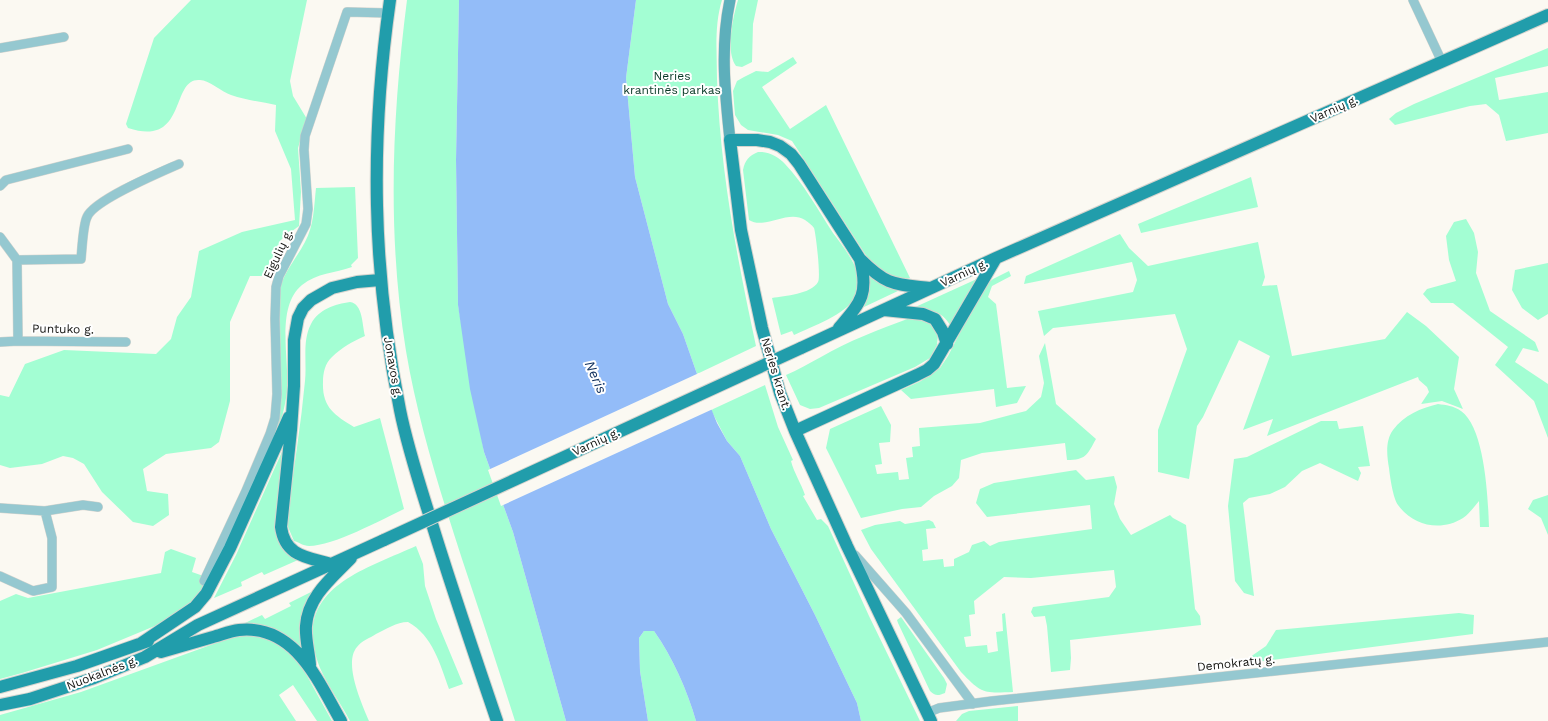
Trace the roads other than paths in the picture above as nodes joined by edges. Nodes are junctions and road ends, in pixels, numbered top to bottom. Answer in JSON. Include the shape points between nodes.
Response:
{"nodes":[{"id":1,"x":390,"y":0,"type":"edge"},
{"id":2,"x":730,"y":0,"type":"edge"},
{"id":3,"x":1413,"y":0,"type":"edge"},
{"id":4,"x":388,"y":13,"type":"junction"},
{"id":5,"x":1548,"y":15,"type":"edge"},
{"id":6,"x":64,"y":37,"type":"dead end"},
{"id":7,"x":0,"y":48,"type":"edge"},
{"id":8,"x":1442,"y":62,"type":"junction"},
{"id":9,"x":730,"y":140,"type":"junction"},
{"id":10,"x":128,"y":149,"type":"dead end"},
{"id":11,"x":179,"y":164,"type":"dead end"},
{"id":12,"x":0,"y":186,"type":"edge"},
{"id":13,"x":0,"y":236,"type":"edge"},
{"id":14,"x":996,"y":258,"type":"junction"},
{"id":15,"x":860,"y":259,"type":"junction"},
{"id":16,"x":17,"y":260,"type":"junction"},
{"id":17,"x":380,"y":280,"type":"junction"},
{"id":18,"x":930,"y":288,"type":"junction"},
{"id":19,"x":882,"y":310,"type":"junction"},
{"id":20,"x":836,"y":332,"type":"junction"},
{"id":21,"x":18,"y":341,"type":"junction"},
{"id":22,"x":0,"y":342,"type":"edge"},
{"id":23,"x":126,"y":342,"type":"dead end"},
{"id":24,"x":947,"y":344,"type":"junction"},
{"id":25,"x":291,"y":412,"type":"junction"},
{"id":26,"x":795,"y":431,"type":"junction"},
{"id":27,"x":0,"y":508,"type":"edge"},
{"id":28,"x":98,"y":508,"type":"dead end"},
{"id":29,"x":45,"y":511,"type":"junction"},
{"id":30,"x":384,"y":540,"type":"joint"},
{"id":31,"x":226,"y":546,"type":"junction"},
{"id":32,"x":848,"y":546,"type":"junction"},
{"id":33,"x":357,"y":552,"type":"junction"},
{"id":34,"x":331,"y":564,"type":"junction"},
{"id":35,"x":0,"y":576,"type":"edge"},
{"id":36,"x":204,"y":581,"type":"dead end"},
{"id":37,"x":198,"y":625,"type":"junction"},
{"id":38,"x":1548,"y":642,"type":"edge"},
{"id":39,"x":140,"y":644,"type":"junction"},
{"id":40,"x":145,"y":657,"type":"junction"},
{"id":41,"x":310,"y":665,"type":"junction"},
{"id":42,"x":0,"y":688,"type":"edge"},
{"id":43,"x":973,"y":704,"type":"junction"},
{"id":44,"x":0,"y":705,"type":"edge"},
{"id":45,"x":929,"y":717,"type":"edge"},
{"id":46,"x":340,"y":721,"type":"edge"},
{"id":47,"x":497,"y":721,"type":"edge"}],
"edges":[{"from":1,"to":4,"type":"main road","name":"Jonavos g."},
{"from":2,"to":9,"type":"main road","name":"Neries krant.","via":[[724,48],[724,87]]},
{"from":3,"to":8,"type":"street"},
{"from":4,"to":17,"type":"main road","name":"Jonavos g.","via":[[376,146]]},
{"from":4,"to":31,"type":"street","name":"Eigulių g.","via":[[347,12],[321,85],[304,150],[306,224],[276,288],[275,418]]},
{"from":5,"to":8,"type":"main road","name":"Varnių g."},
{"from":6,"to":7,"type":"street"},
{"from":8,"to":14,"type":"main road","name":"Varnių g."},
{"from":9,"to":15,"type":"main road","via":[[770,142],[791,154]]},
{"from":9,"to":26,"type":"main road","name":"Neries krant.","via":[[741,230],[762,328],[780,393]]},
{"from":10,"to":12,"type":"street","via":[[6,180]]},
{"from":11,"to":16,"type":"street","via":[[95,206],[86,217],[81,259]]},
{"from":13,"to":16,"type":"street"},
{"from":14,"to":18,"type":"main road","name":"Varnių g."},
{"from":14,"to":24,"type":"main road"},
{"from":15,"to":18,"type":"main road","via":[[892,283]]},
{"from":15,"to":20,"type":"main road","via":[[865,278],[861,300]]},
{"from":16,"to":21,"type":"street"},
{"from":17,"to":25,"type":"main road","via":[[332,288],[303,308],[295,325]]},
{"from":17,"to":47,"type":"main road","name":"Jonavos g.","via":[[389,348],[408,441]]},
{"from":18,"to":19,"type":"main road","name":"Varnių g."},
{"from":19,"to":20,"type":"main road","name":"Varnių g."},
{"from":19,"to":24,"type":"main road","via":[[923,314],[935,319]]},
{"from":20,"to":30,"type":"main road","name":"Varnių g.","bridge":true},
{"from":21,"to":22,"type":"street","name":"Puntuko g."},
{"from":21,"to":23,"type":"street","name":"Puntuko g."},
{"from":24,"to":26,"type":"main road","via":[[927,370]]},
{"from":25,"to":31,"type":"main road"},
{"from":25,"to":34,"type":"main road","via":[[282,535],[294,552]]},
{"from":26,"to":32,"type":"main road","name":"Neries krant."},
{"from":27,"to":29,"type":"street"},
{"from":28,"to":29,"type":"street","via":[[83,505]]},
{"from":29,"to":35,"type":"street","via":[[52,538],[52,587],[33,591]]},
{"from":30,"to":33,"type":"main road","name":"Nuokalnės g."},
{"from":31,"to":36,"type":"street","name":"Eigulių g."},
{"from":31,"to":39,"type":"main road","via":[[212,584],[195,607]]},
{"from":32,"to":43,"type":"street","via":[[906,613]]},
{"from":32,"to":45,"type":"main road","name":"Neries krant."},
{"from":33,"to":34,"type":"main road","name":"Nuokalnės g."},
{"from":33,"to":41,"type":"main road","via":[[322,589],[311,606],[306,627]]},
{"from":34,"to":37,"type":"main road","name":"Nuokalnės g."},
{"from":37,"to":39,"type":"main road","name":"Nuokalnės g."},
{"from":37,"to":40,"type":"main road","name":"Nuokalnės g."},
{"from":38,"to":43,"type":"street","name":"Demokratų g."},
{"from":39,"to":42,"type":"main road","name":"Nuokalnės g."},
{"from":40,"to":41,"type":"main road","via":[[238,630],[256,630],[282,640]]},
{"from":40,"to":44,"type":"main road","name":"Nuokalnės g.","via":[[94,678]]},
{"from":41,"to":46,"type":"main road"},
{"from":43,"to":45,"type":"street","name":"Demokratų g.","via":[[939,708]]}]}
